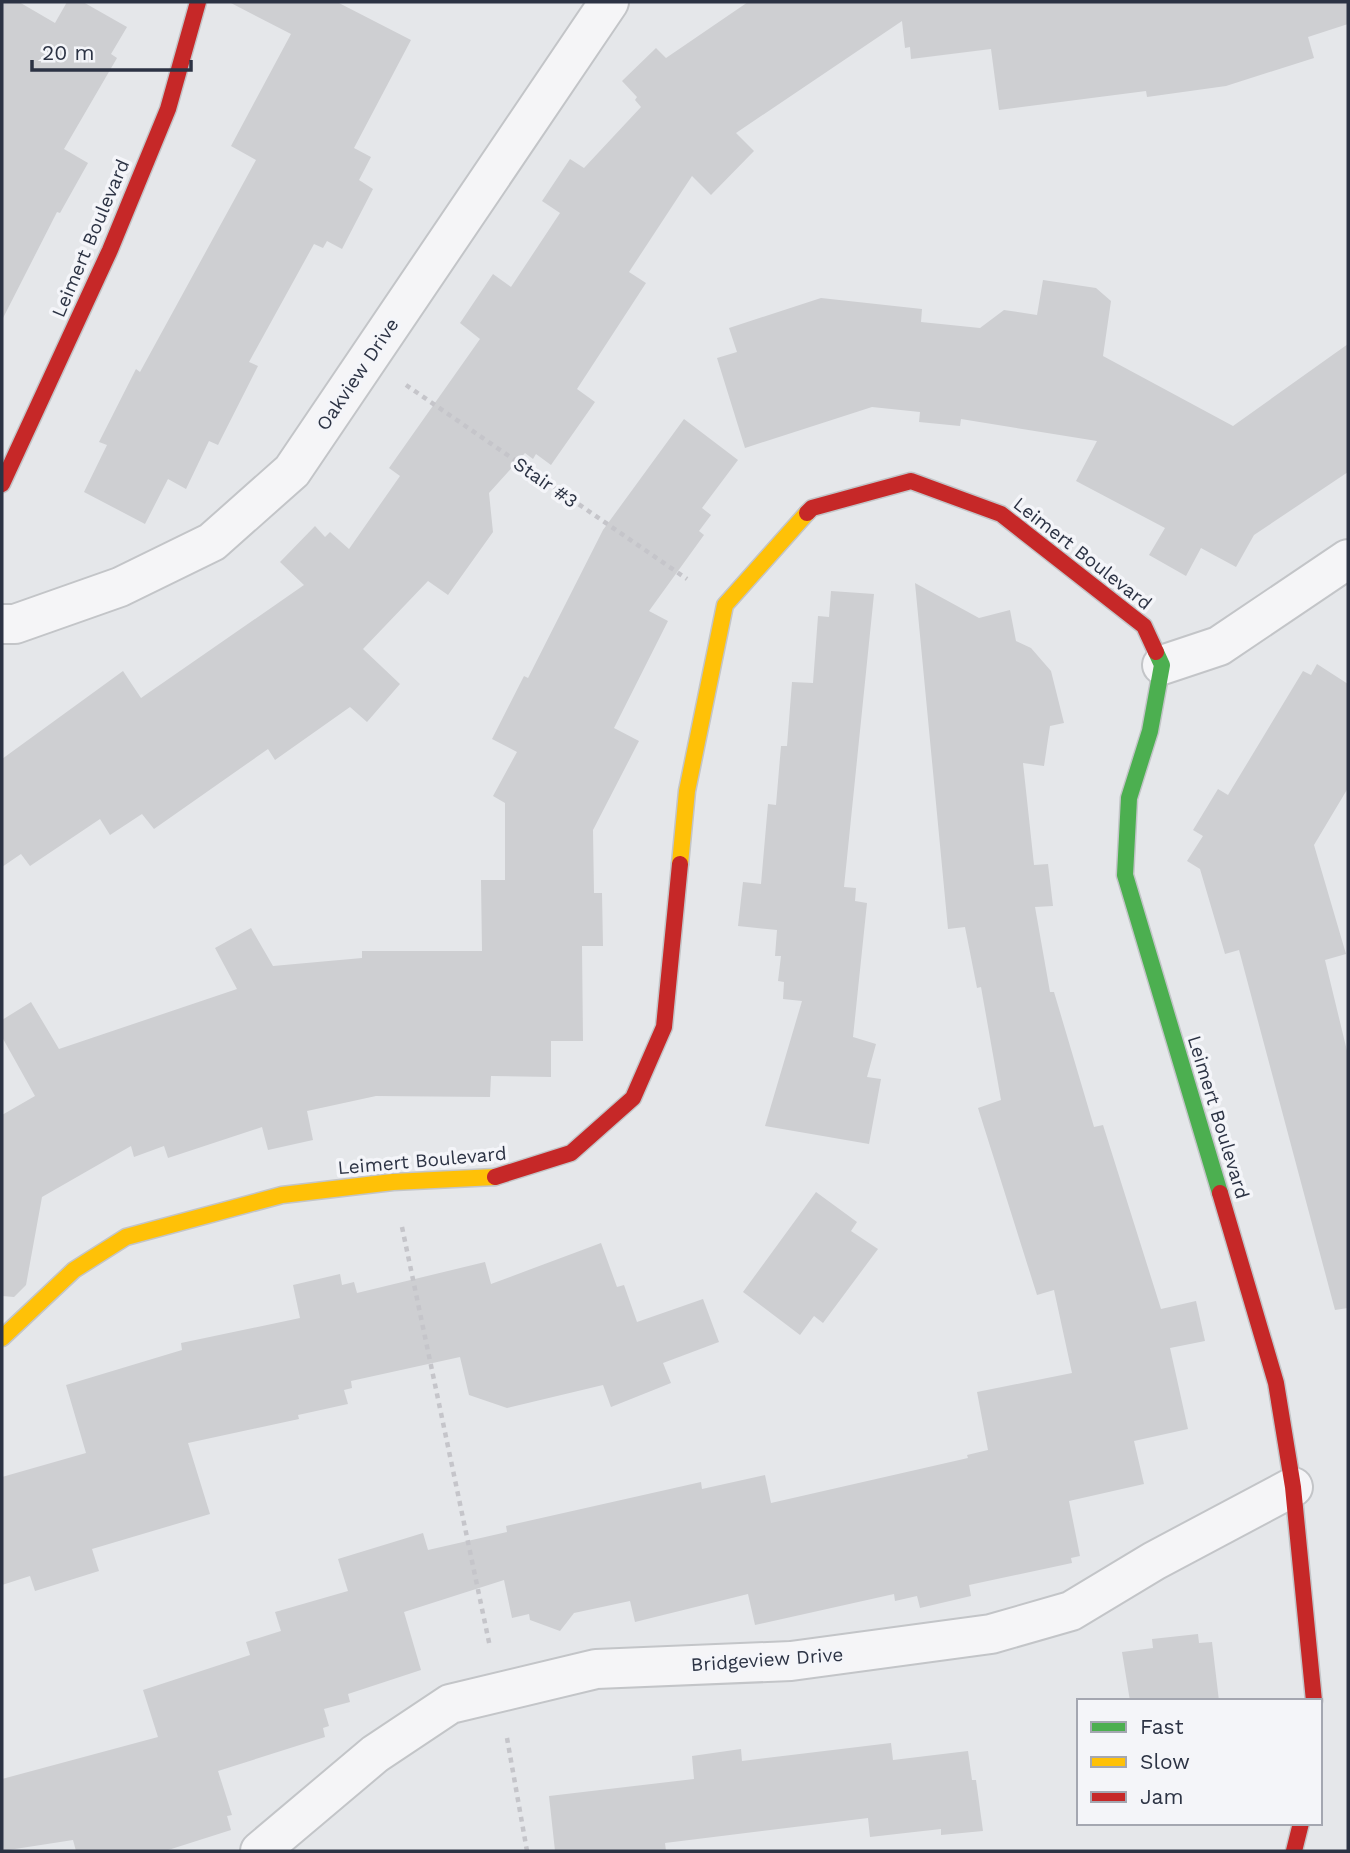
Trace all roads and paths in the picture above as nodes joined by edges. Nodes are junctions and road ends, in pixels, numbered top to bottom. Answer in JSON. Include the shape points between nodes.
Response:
{"nodes":[{"id":1,"x":198,"y":2,"type":"edge"},
{"id":2,"x":609,"y":2,"type":"edge"},
{"id":3,"x":368,"y":359,"type":"junction"},
{"id":4,"x":2,"y":484,"type":"edge"},
{"id":5,"x":1342,"y":572,"type":"edge"},
{"id":6,"x":725,"y":605,"type":"junction"},
{"id":7,"x":2,"y":624,"type":"edge"},
{"id":8,"x":1162,"y":665,"type":"junction"},
{"id":9,"x":393,"y":1182,"type":"junction"},
{"id":10,"x":2,"y":1338,"type":"edge"},
{"id":11,"x":1293,"y":1487,"type":"junction"},
{"id":12,"x":499,"y":1693,"type":"junction"},
{"id":13,"x":1314,"y":1699,"type":"edge"},
{"id":14,"x":1300,"y":1825,"type":"edge"},
{"id":15,"x":260,"y":1851,"type":"edge"},
{"id":16,"x":527,"y":1851,"type":"edge"},
{"id":17,"x":1294,"y":1851,"type":"edge"}],
"edges":[{"from":1,"to":4,"type":"street","name":"Leimert Boulevard","via":[[167,109],[121,225]]},
{"from":2,"to":3,"type":"street","name":"Oakview Drive"},
{"from":3,"to":6,"type":"path","name":"Stair #3"},
{"from":3,"to":7,"type":"street","name":"Oakview Drive","via":[[292,471],[212,542],[120,587],[15,624]]},
{"from":5,"to":8,"type":"street","via":[[1219,646]]},
{"from":6,"to":8,"type":"street","name":"Leimert Boulevard","via":[[813,508],[911,481],[1001,514],[1144,626]]},
{"from":6,"to":9,"type":"street","name":"Leimert Boulevard","via":[[688,791],[664,1027],[633,1098],[571,1153],[502,1177]]},
{"from":8,"to":11,"type":"street","name":"Leimert Boulevard","via":[[1150,731],[1129,798],[1125,875],[1276,1383]]},
{"from":9,"to":10,"type":"street","name":"Leimert Boulevard","via":[[282,1195],[126,1237],[74,1270]]},
{"from":9,"to":12,"type":"path"},
{"from":11,"to":12,"type":"street","name":"Bridgeview Drive","via":[[1071,1611],[991,1634],[791,1661],[596,1669]]},
{"from":11,"to":13,"type":"street","name":"Leimert Boulevard"},
{"from":12,"to":15,"type":"street","name":"Bridgeview Drive","via":[[450,1704],[375,1754]]},
{"from":12,"to":16,"type":"path"},
{"from":14,"to":17,"type":"street"}]}
